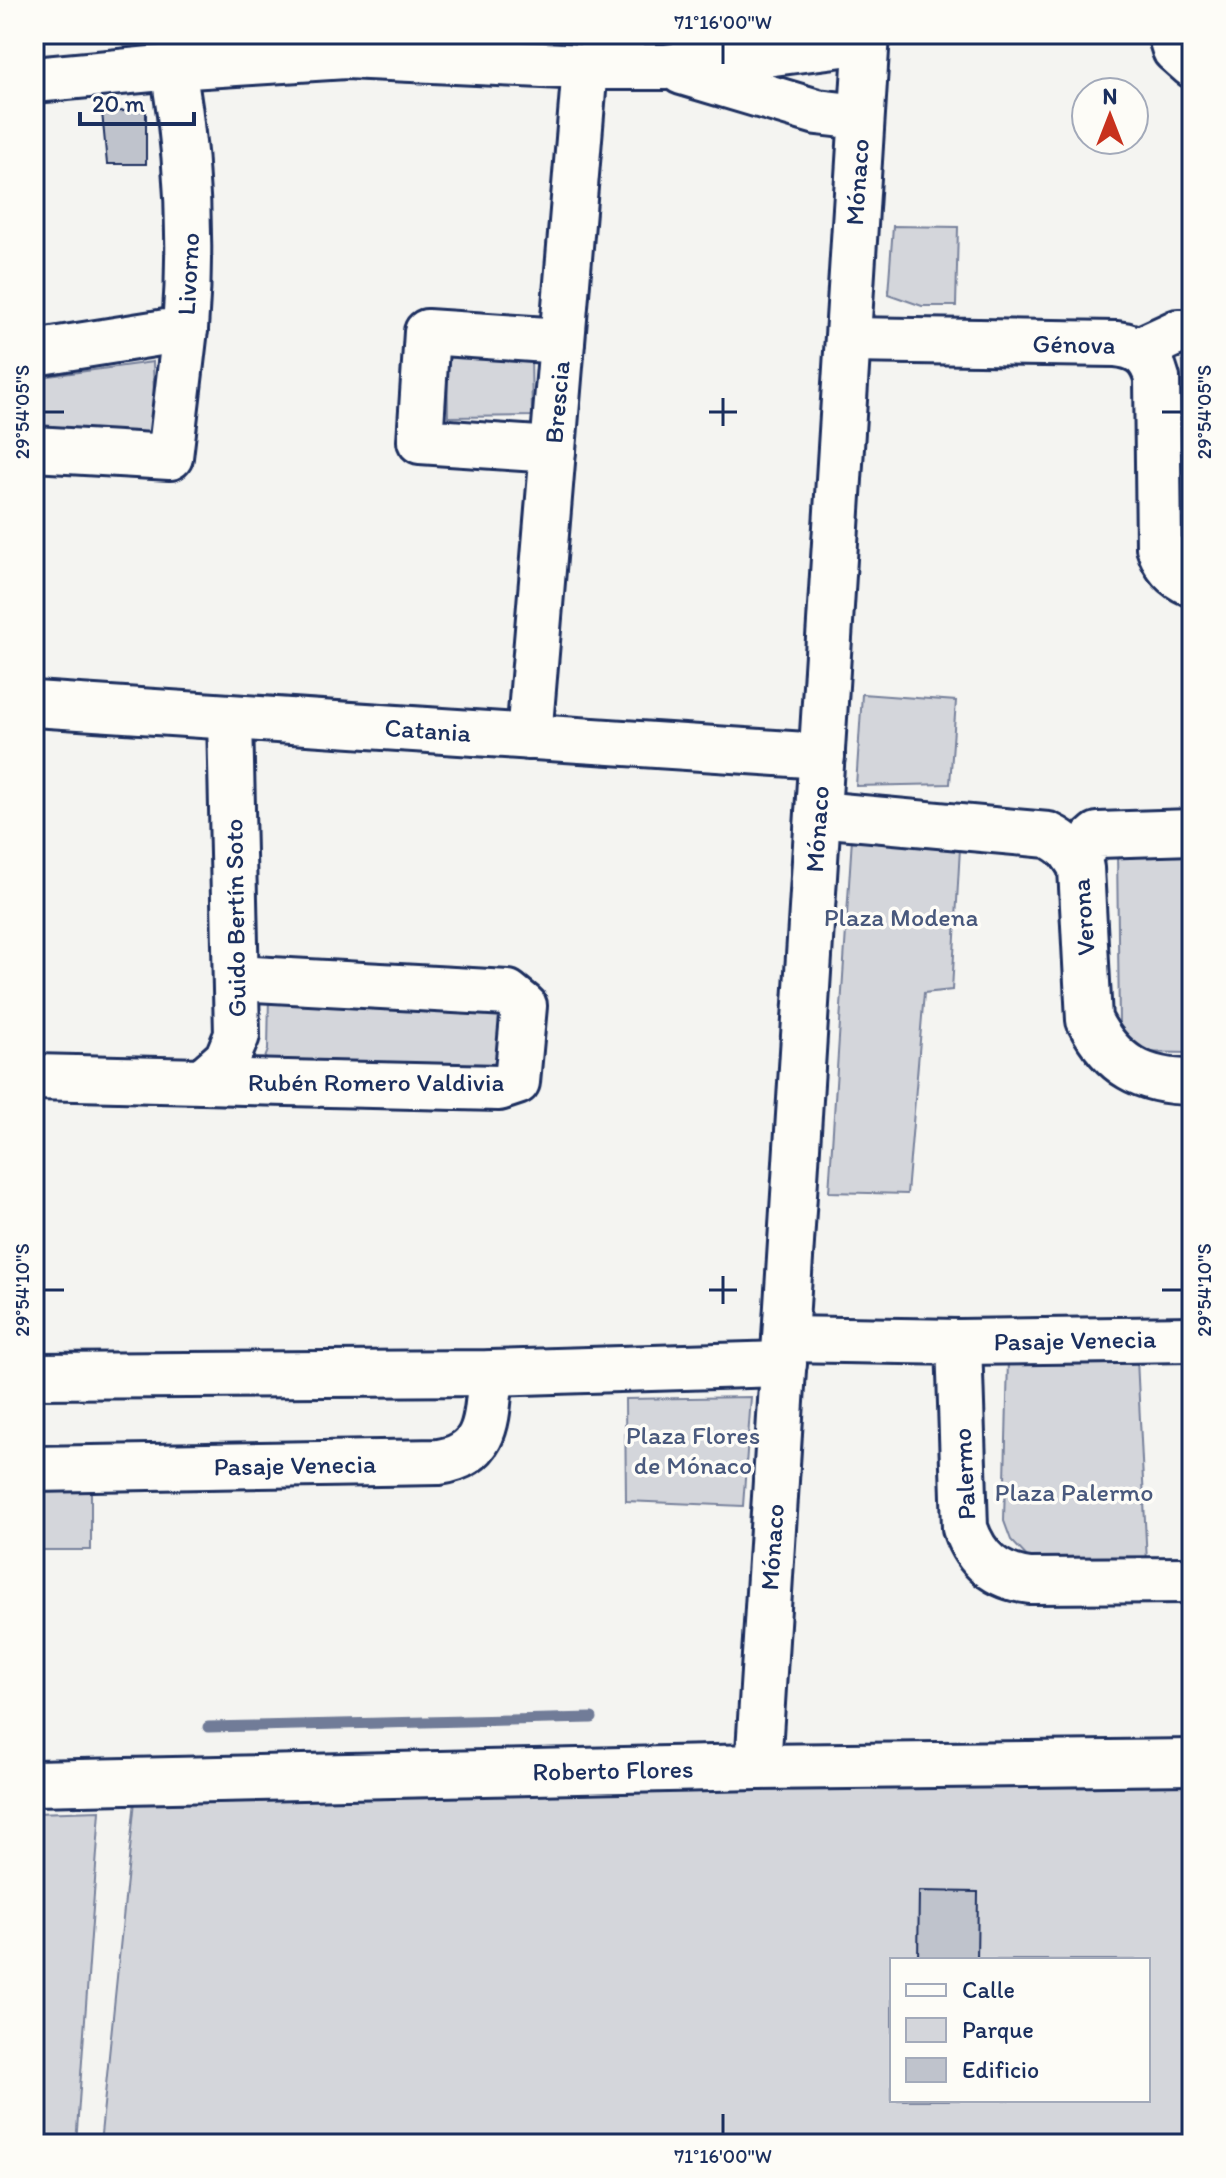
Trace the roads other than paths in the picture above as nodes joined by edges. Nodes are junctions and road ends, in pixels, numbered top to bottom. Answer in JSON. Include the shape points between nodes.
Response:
{"nodes":[{"id":1,"x":1170,"y":34,"type":"edge"},
{"id":2,"x":866,"y":38,"type":"edge"},
{"id":3,"x":1192,"y":65,"type":"edge"},
{"id":4,"x":173,"y":67,"type":"junction"},
{"id":5,"x":585,"y":67,"type":"junction"},
{"id":6,"x":665,"y":67,"type":"junction"},
{"id":7,"x":34,"y":80,"type":"edge"},
{"id":8,"x":861,"y":117,"type":"junction"},
{"id":9,"x":185,"y":329,"type":"junction"},
{"id":10,"x":1192,"y":332,"type":"edge"},
{"id":11,"x":848,"y":340,"type":"junction"},
{"id":12,"x":562,"y":341,"type":"junction"},
{"id":13,"x":1139,"y":350,"type":"junction"},
{"id":14,"x":34,"y":353,"type":"edge"},
{"id":15,"x":34,"y":449,"type":"edge"},
{"id":16,"x":553,"y":450,"type":"junction"},
{"id":17,"x":1192,"y":584,"type":"edge"},
{"id":18,"x":34,"y":704,"type":"edge"},
{"id":19,"x":230,"y":718,"type":"junction"},
{"id":20,"x":529,"y":737,"type":"junction"},
{"id":21,"x":822,"y":756,"type":"junction"},
{"id":22,"x":818,"y":814,"type":"junction"},
{"id":23,"x":1192,"y":832,"type":"edge"},
{"id":24,"x":1074,"y":856,"type":"junction"},
{"id":25,"x":237,"y":978,"type":"junction"},
{"id":26,"x":34,"y":1077,"type":"edge"},
{"id":27,"x":202,"y":1081,"type":"junction"},
{"id":28,"x":1192,"y":1082,"type":"edge"},
{"id":29,"x":1192,"y":1339,"type":"edge"},
{"id":30,"x":959,"y":1342,"type":"junction"},
{"id":31,"x":785,"y":1352,"type":"junction"},
{"id":32,"x":491,"y":1373,"type":"junction"},
{"id":33,"x":34,"y":1376,"type":"edge"},
{"id":34,"x":34,"y":1469,"type":"edge"},
{"id":35,"x":1192,"y":1580,"type":"edge"},
{"id":36,"x":1192,"y":1762,"type":"edge"},
{"id":37,"x":758,"y":1767,"type":"junction"},
{"id":38,"x":34,"y":1783,"type":"edge"}],
"edges":[{"from":1,"to":3,"type":"street","via":[[1175,50]]},
{"from":2,"to":6,"type":"street"},
{"from":2,"to":8,"type":"street","name":"Mónaco"},
{"from":4,"to":5,"type":"street","via":[[346,56]]},
{"from":4,"to":7,"type":"street"},
{"from":4,"to":9,"type":"street","name":"Livorno","via":[[190,222]]},
{"from":5,"to":6,"type":"street"},
{"from":5,"to":12,"type":"street","name":"Brescia"},
{"from":6,"to":8,"type":"street","via":[[817,112]]},
{"from":8,"to":11,"type":"street","name":"Mónaco"},
{"from":9,"to":14,"type":"street","name":"Livorno"},
{"from":9,"to":15,"type":"street","via":[[170,457]]},
{"from":10,"to":13,"type":"street","via":[[1178,332]]},
{"from":11,"to":13,"type":"street","name":"Génova","via":[[1116,344]]},
{"from":11,"to":21,"type":"street","name":"Mónaco"},
{"from":12,"to":16,"type":"street","name":"Brescia"},
{"from":12,"to":16,"type":"street","via":[[427,332],[420,441]]},
{"from":13,"to":17,"type":"street","name":"Génova","via":[[1157,378],[1159,547],[1170,571]]},
{"from":16,"to":20,"type":"street","name":"Brescia"},
{"from":18,"to":19,"type":"street","name":"Catania"},
{"from":19,"to":20,"type":"street","name":"Catania"},
{"from":19,"to":25,"type":"street","name":"Guido Bertín Soto"},
{"from":20,"to":21,"type":"street","name":"Catania"},
{"from":21,"to":22,"type":"street","name":"Mónaco"},
{"from":22,"to":24,"type":"street","name":"Verona","via":[[1048,835]]},
{"from":22,"to":31,"type":"street","name":"Mónaco"},
{"from":23,"to":24,"type":"street","via":[[1098,835]]},
{"from":24,"to":28,"type":"street","name":"Verona","via":[[1083,882],[1089,1020],[1112,1055],[1128,1067],[1169,1082]]},
{"from":25,"to":27,"type":"street","name":"Guido Bertín Soto","via":[[237,1035],[227,1059]]},
{"from":25,"to":27,"type":"street","name":"Rubén Romero Valdivia","via":[[508,993],[524,1006],[517,1082],[499,1088]]},
{"from":26,"to":27,"type":"street"},
{"from":29,"to":30,"type":"street","name":"Pasaje Venecia"},
{"from":30,"to":31,"type":"street"},
{"from":30,"to":35,"type":"street","name":"Palermo","via":[[965,1528],[981,1559],[1003,1575],[1030,1581]]},
{"from":31,"to":32,"type":"street"},
{"from":31,"to":37,"type":"street","name":"Mónaco"},
{"from":32,"to":33,"type":"street"},
{"from":32,"to":34,"type":"street","name":"Pasaje Venecia","via":[[482,1436],[454,1460]]},
{"from":36,"to":37,"type":"street","name":"Roberto Flores"},
{"from":37,"to":38,"type":"street","name":"Roberto Flores"}]}
